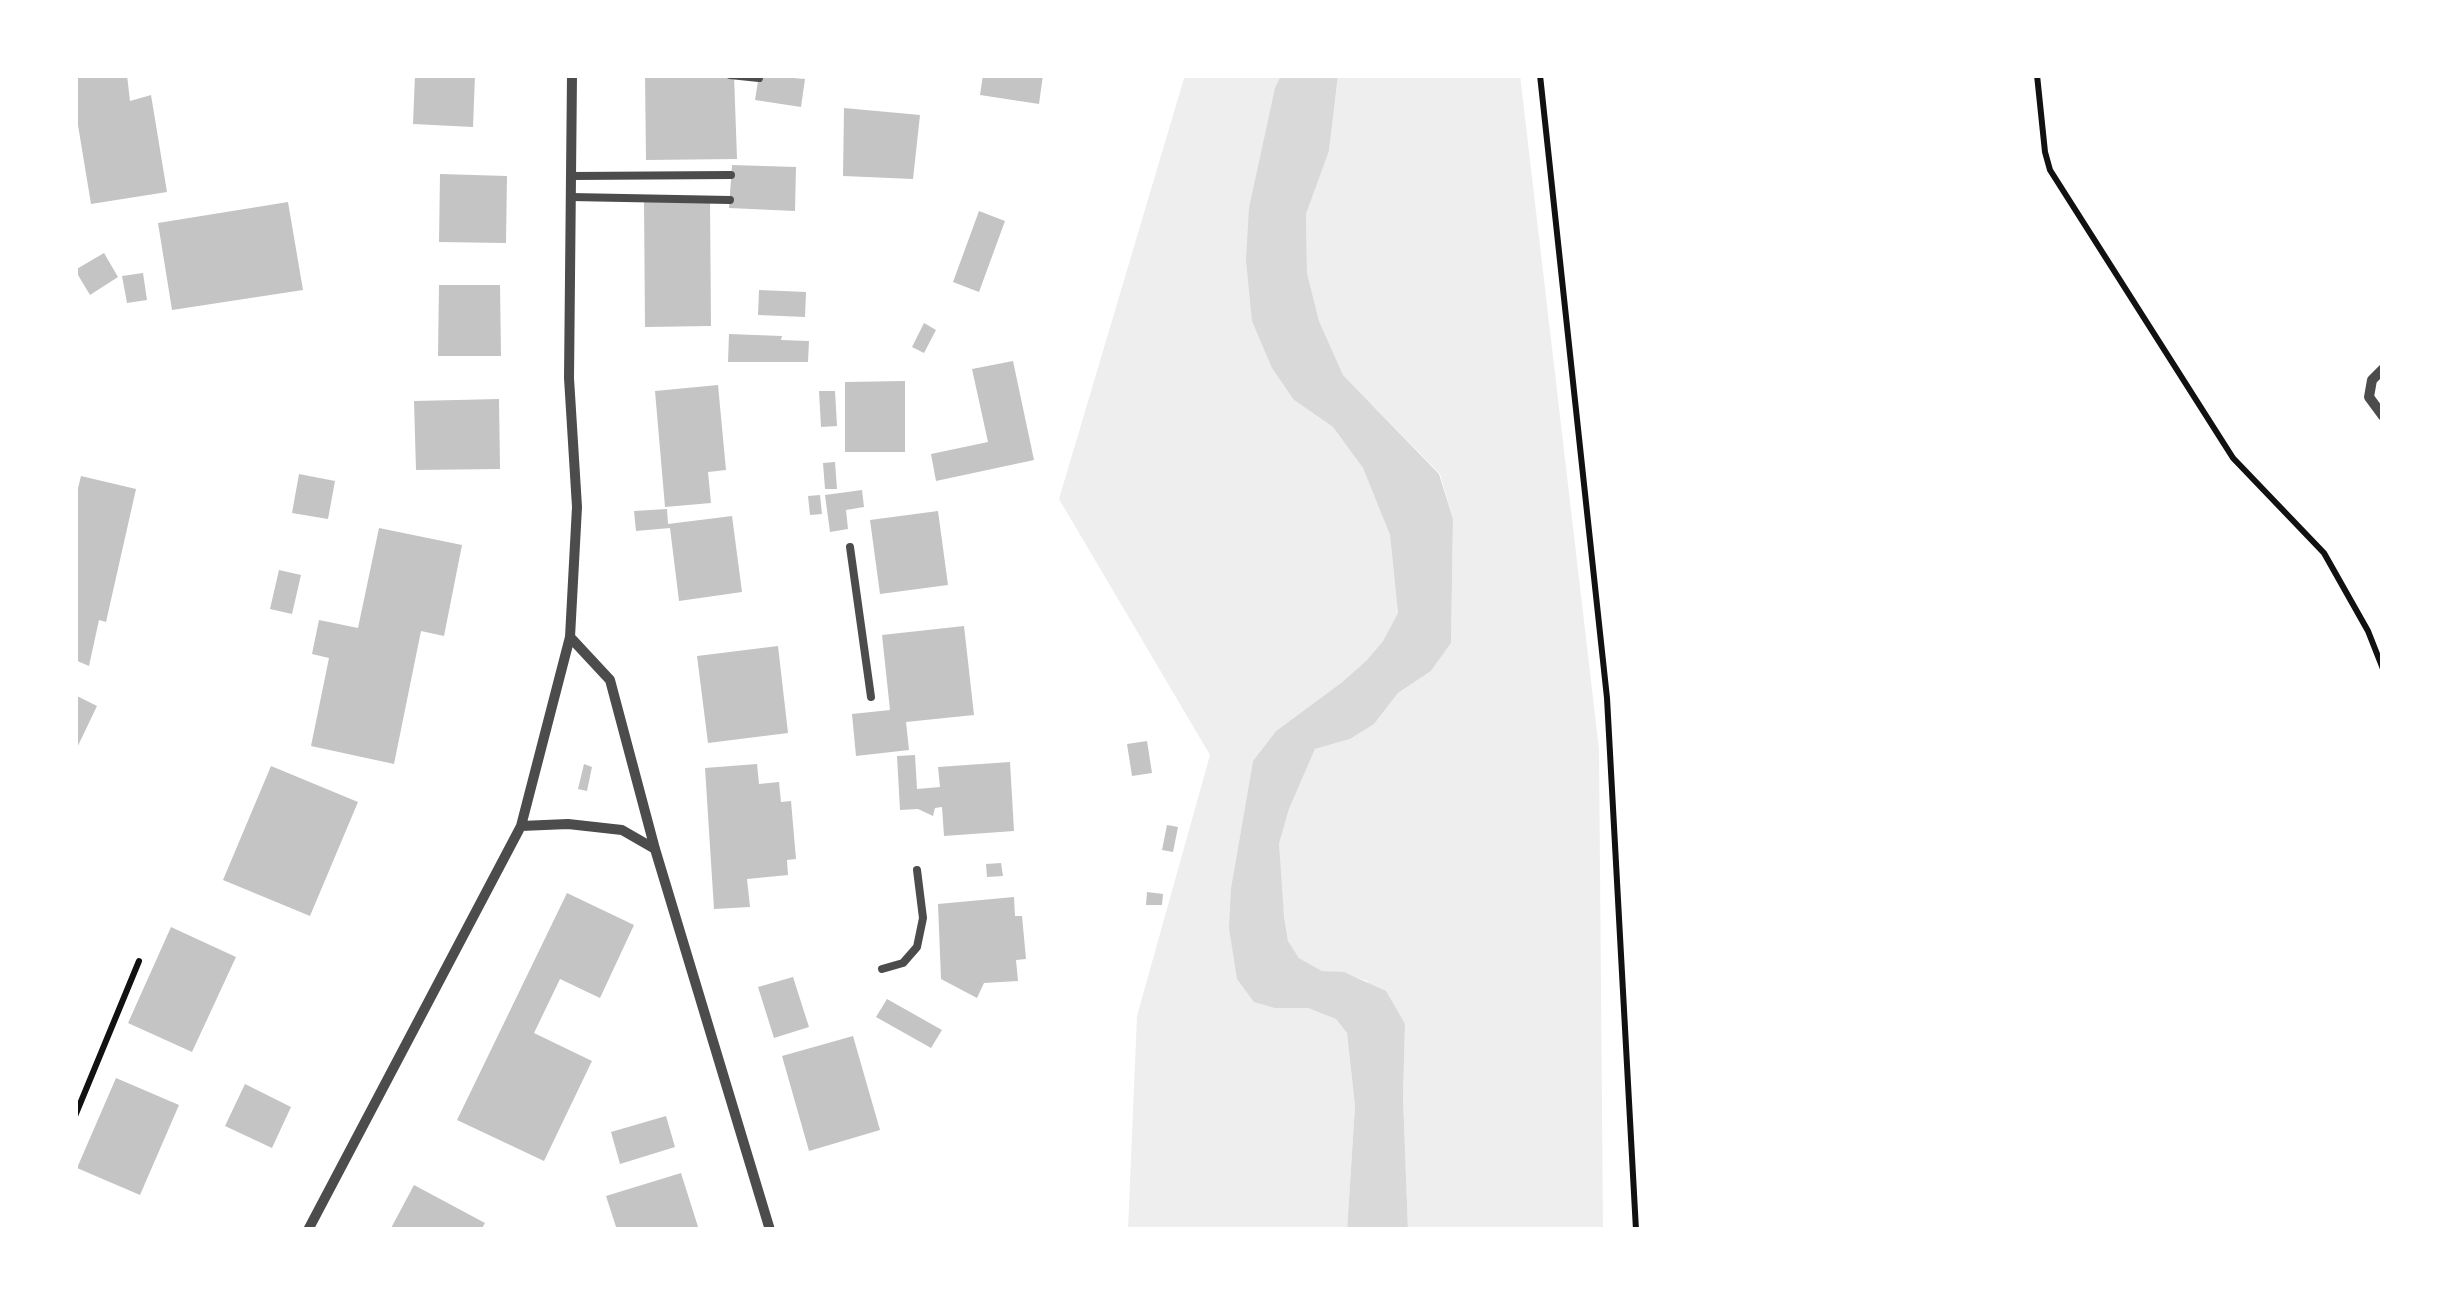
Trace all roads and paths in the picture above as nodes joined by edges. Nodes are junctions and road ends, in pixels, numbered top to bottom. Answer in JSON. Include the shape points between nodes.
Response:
{"nodes":[{"id":1,"x":572,"y":75,"type":"edge"},
{"id":2,"x":730,"y":75,"type":"edge"},
{"id":3,"x":1540,"y":75,"type":"edge"},
{"id":4,"x":2037,"y":75,"type":"edge"},
{"id":5,"x":759,"y":78,"type":"dead end"},
{"id":6,"x":731,"y":175,"type":"dead end"},
{"id":7,"x":570,"y":176,"type":"junction"},
{"id":8,"x":571,"y":197,"type":"junction"},
{"id":9,"x":730,"y":200,"type":"dead end"},
{"id":10,"x":2383,"y":369,"type":"edge"},
{"id":11,"x":2383,"y":416,"type":"edge"},
{"id":12,"x":850,"y":547,"type":"dead end"},
{"id":13,"x":570,"y":636,"type":"junction"},
{"id":14,"x":2383,"y":669,"type":"edge"},
{"id":15,"x":871,"y":697,"type":"dead end"},
{"id":16,"x":521,"y":826,"type":"junction"},
{"id":17,"x":655,"y":849,"type":"junction"},
{"id":18,"x":917,"y":870,"type":"dead end"},
{"id":19,"x":140,"y":961,"type":"dead end"},
{"id":20,"x":882,"y":969,"type":"dead end"},
{"id":21,"x":75,"y":1116,"type":"edge"},
{"id":22,"x":308,"y":1230,"type":"edge"},
{"id":23,"x":770,"y":1230,"type":"edge"},
{"id":24,"x":1636,"y":1230,"type":"edge"}],
"edges":[{"from":1,"to":7,"type":"street"},
{"from":2,"to":5,"type":"lane"},
{"from":3,"to":24,"type":"path","via":[[1607,698]]},
{"from":4,"to":14,"type":"path","via":[[2050,170],[2233,458],[2324,553]]},
{"from":6,"to":7,"type":"lane"},
{"from":7,"to":8,"type":"street"},
{"from":8,"to":9,"type":"lane"},
{"from":8,"to":13,"type":"street","via":[[576,507]]},
{"from":10,"to":11,"type":"street","via":[[2369,397]]},
{"from":12,"to":15,"type":"lane"},
{"from":13,"to":16,"type":"street"},
{"from":13,"to":17,"type":"street","via":[[610,680]]},
{"from":16,"to":17,"type":"street","via":[[622,830]]},
{"from":16,"to":22,"type":"street"},
{"from":17,"to":23,"type":"street"},
{"from":18,"to":20,"type":"lane","via":[[923,918],[918,947],[902,963]]},
{"from":19,"to":21,"type":"path"}]}
